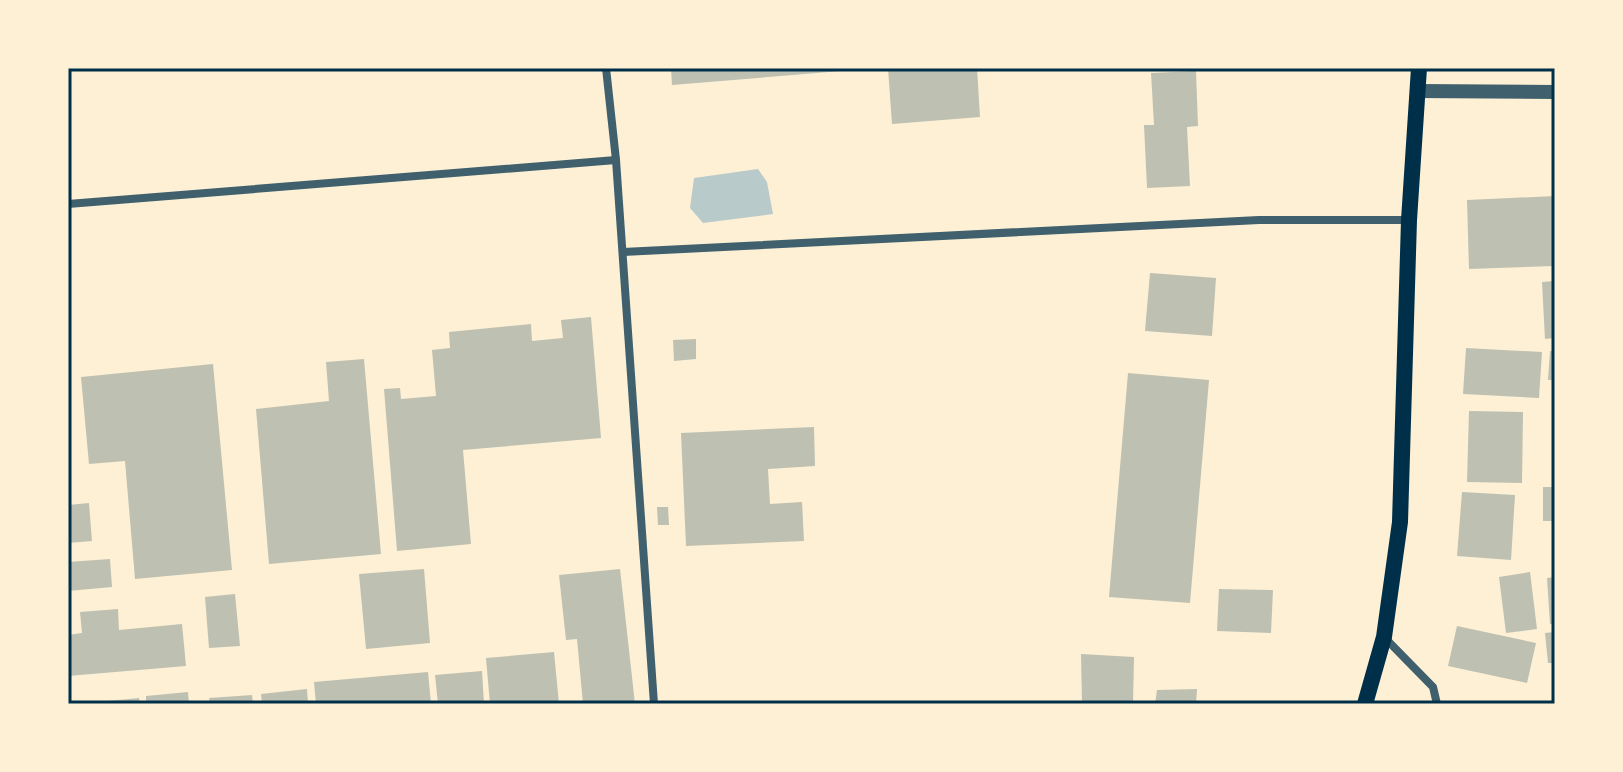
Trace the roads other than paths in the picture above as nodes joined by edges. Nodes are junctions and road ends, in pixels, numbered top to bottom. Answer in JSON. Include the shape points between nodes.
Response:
{"nodes":[{"id":1,"x":606,"y":68,"type":"edge"},
{"id":2,"x":1419,"y":68,"type":"edge"},
{"id":3,"x":1418,"y":91,"type":"junction"},
{"id":4,"x":1555,"y":92,"type":"edge"},
{"id":5,"x":616,"y":160,"type":"junction"},
{"id":6,"x":68,"y":204,"type":"edge"},
{"id":7,"x":1409,"y":220,"type":"junction"},
{"id":8,"x":623,"y":252,"type":"junction"},
{"id":9,"x":1384,"y":637,"type":"junction"},
{"id":10,"x":654,"y":704,"type":"edge"},
{"id":11,"x":1365,"y":704,"type":"edge"},
{"id":12,"x":1437,"y":704,"type":"edge"}],
"edges":[{"from":1,"to":5,"type":"street"},
{"from":2,"to":3,"type":"main road"},
{"from":3,"to":4,"type":"street"},
{"from":3,"to":7,"type":"main road"},
{"from":5,"to":6,"type":"street"},
{"from":5,"to":8,"type":"street"},
{"from":7,"to":8,"type":"street","via":[[1259,220]]},
{"from":7,"to":9,"type":"main road","via":[[1400,522]]},
{"from":8,"to":10,"type":"street"},
{"from":9,"to":11,"type":"main road"},
{"from":9,"to":12,"type":"street","via":[[1433,687]]}]}
